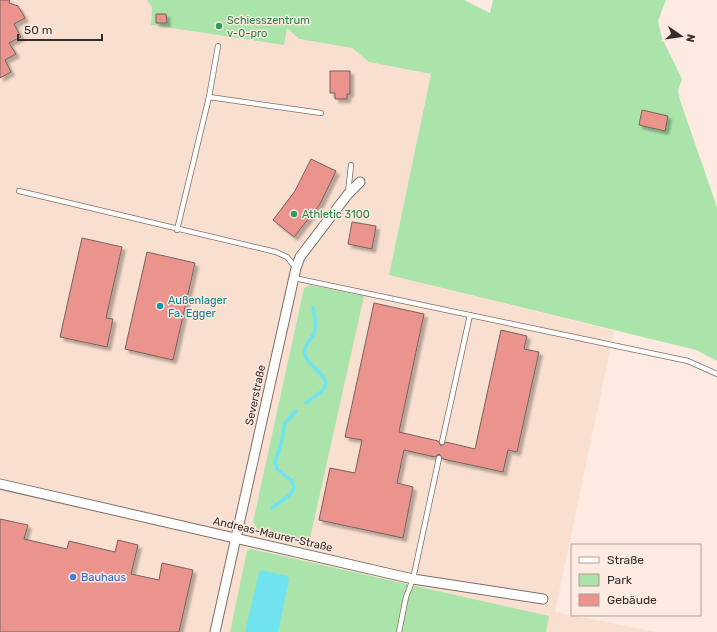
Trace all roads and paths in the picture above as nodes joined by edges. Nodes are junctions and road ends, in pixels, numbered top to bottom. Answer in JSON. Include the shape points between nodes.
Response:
{"nodes":[{"id":1,"x":218,"y":46,"type":"dead end"},
{"id":2,"x":209,"y":97,"type":"junction"},
{"id":3,"x":322,"y":113,"type":"dead end"},
{"id":4,"x":351,"y":164,"type":"dead end"},
{"id":5,"x":360,"y":182,"type":"dead end"},
{"id":6,"x":19,"y":191,"type":"dead end"},
{"id":7,"x":348,"y":194,"type":"junction"},
{"id":8,"x":177,"y":230,"type":"junction"},
{"id":9,"x":296,"y":268,"type":"junction"},
{"id":10,"x":294,"y":278,"type":"junction"},
{"id":11,"x":470,"y":315,"type":"junction"},
{"id":12,"x":717,"y":374,"type":"edge"},
{"id":13,"x":442,"y":442,"type":"dead end"},
{"id":14,"x":439,"y":458,"type":"dead end"},
{"id":15,"x":0,"y":484,"type":"edge"},
{"id":16,"x":236,"y":538,"type":"junction"},
{"id":17,"x":412,"y":579,"type":"junction"},
{"id":18,"x":543,"y":599,"type":"dead end"},
{"id":19,"x":215,"y":632,"type":"edge"},
{"id":20,"x":399,"y":632,"type":"edge"}],
"edges":[{"from":1,"to":2,"type":"lane"},
{"from":2,"to":3,"type":"lane"},
{"from":2,"to":8,"type":"lane"},
{"from":4,"to":7,"type":"lane"},
{"from":5,"to":7,"type":"street","name":"Severstraße"},
{"from":6,"to":8,"type":"lane"},
{"from":7,"to":9,"type":"street","name":"Severstraße","via":[[300,257]]},
{"from":8,"to":9,"type":"lane","via":[[276,252],[287,257]]},
{"from":9,"to":10,"type":"street","name":"Severstraße"},
{"from":10,"to":11,"type":"lane"},
{"from":10,"to":16,"type":"street","name":"Severstraße"},
{"from":11,"to":12,"type":"lane","via":[[688,362]]},
{"from":11,"to":13,"type":"lane"},
{"from":14,"to":17,"type":"lane"},
{"from":15,"to":16,"type":"street","name":"Andreas-Maurer-Straße"},
{"from":16,"to":17,"type":"street","name":"Andreas-Maurer-Straße"},
{"from":16,"to":19,"type":"street","name":"Severstraße"},
{"from":17,"to":18,"type":"street","name":"Andreas-Maurer-Straße"},
{"from":17,"to":20,"type":"lane"}]}
